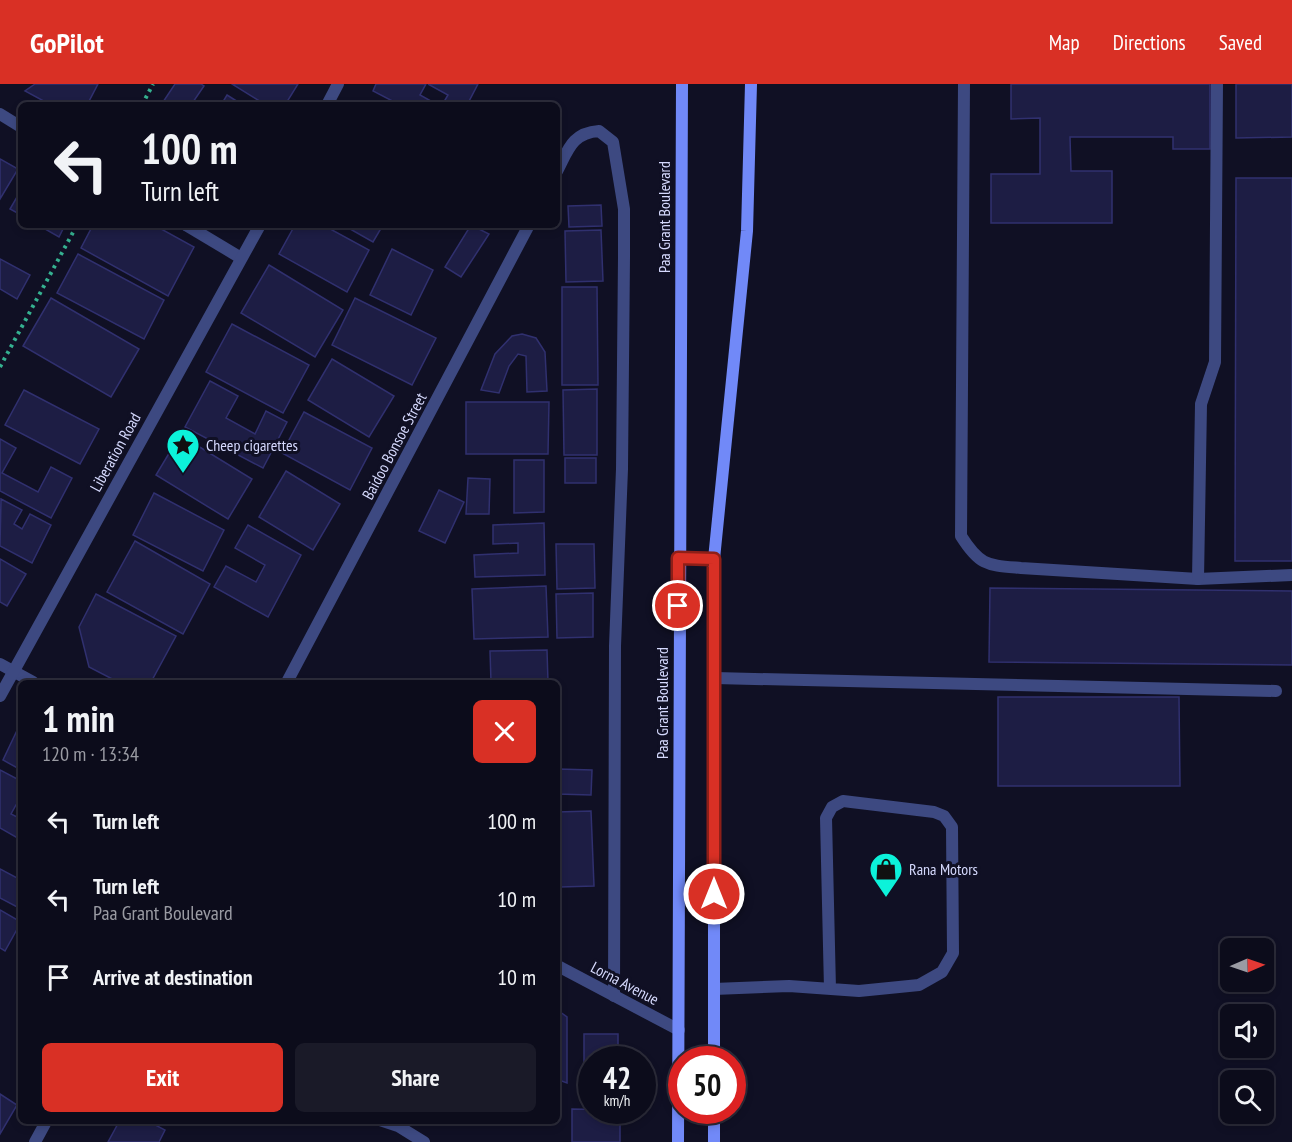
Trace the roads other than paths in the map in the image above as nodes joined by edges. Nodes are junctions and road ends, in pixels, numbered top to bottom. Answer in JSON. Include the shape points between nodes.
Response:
{"nodes":[{"id":1,"x":338,"y":84,"type":"edge"},
{"id":2,"x":682,"y":84,"type":"edge"},
{"id":3,"x":751,"y":84,"type":"edge"},
{"id":4,"x":964,"y":84,"type":"edge"},
{"id":5,"x":1217,"y":84,"type":"edge"},
{"id":6,"x":329,"y":102,"type":"edge"},
{"id":7,"x":0,"y":114,"type":"edge"},
{"id":8,"x":18,"y":125,"type":"edge"},
{"id":9,"x":560,"y":165,"type":"edge"},
{"id":10,"x":191,"y":228,"type":"edge"},
{"id":11,"x":258,"y":228,"type":"edge"},
{"id":12,"x":527,"y":228,"type":"edge"},
{"id":13,"x":241,"y":258,"type":"junction"},
{"id":14,"x":678,"y":558,"type":"junction"},
{"id":15,"x":714,"y":559,"type":"junction"},
{"id":16,"x":1292,"y":574,"type":"edge"},
{"id":17,"x":1198,"y":579,"type":"junction"},
{"id":18,"x":0,"y":664,"type":"edge"},
{"id":19,"x":13,"y":672,"type":"junction"},
{"id":20,"x":715,"y":678,"type":"junction"},
{"id":21,"x":29,"y":680,"type":"edge"},
{"id":22,"x":288,"y":680,"type":"edge"},
{"id":23,"x":1276,"y":691,"type":"dead end"},
{"id":24,"x":0,"y":696,"type":"edge"},
{"id":25,"x":560,"y":967,"type":"edge"},
{"id":26,"x":714,"y":989,"type":"junction"},
{"id":27,"x":830,"y":989,"type":"junction"},
{"id":28,"x":614,"y":996,"type":"junction"},
{"id":29,"x":679,"y":1030,"type":"junction"},
{"id":30,"x":714,"y":1046,"type":"edge"},
{"id":31,"x":45,"y":1124,"type":"edge"},
{"id":32,"x":392,"y":1124,"type":"edge"},
{"id":33,"x":714,"y":1124,"type":"edge"},
{"id":34,"x":35,"y":1142,"type":"edge"},
{"id":35,"x":424,"y":1142,"type":"edge"},
{"id":36,"x":678,"y":1142,"type":"edge"},
{"id":37,"x":714,"y":1142,"type":"edge"}],
"edges":[{"from":1,"to":6,"type":"street"},
{"from":2,"to":14,"type":"main road","name":"Paa Grant Boulevard"},
{"from":3,"to":15,"type":"main road","via":[[747,231]]},
{"from":4,"to":17,"type":"street","via":[[961,536],[974,557],[994,566]]},
{"from":5,"to":17,"type":"street","via":[[1215,362],[1201,404]]},
{"from":7,"to":8,"type":"street"},
{"from":9,"to":28,"type":"street","via":[[573,141],[585,132],[599,131],[613,142],[624,209],[622,469],[615,646]]},
{"from":10,"to":13,"type":"street"},
{"from":11,"to":13,"type":"street","name":"Liberation Road"},
{"from":12,"to":22,"type":"street","name":"Baidoo Bonsoe Street"},
{"from":13,"to":19,"type":"street","name":"Liberation Road"},
{"from":14,"to":15,"type":"main road"},
{"from":14,"to":29,"type":"main road","name":"Paa Grant Boulevard"},
{"from":15,"to":20,"type":"main road"},
{"from":16,"to":17,"type":"street"},
{"from":18,"to":19,"type":"street"},
{"from":19,"to":21,"type":"street"},
{"from":19,"to":24,"type":"street","name":"Liberation Road"},
{"from":20,"to":23,"type":"street"},
{"from":20,"to":26,"type":"main road"},
{"from":25,"to":28,"type":"street","name":"Lorna Avenue"},
{"from":26,"to":27,"type":"street"},
{"from":26,"to":30,"type":"main road"},
{"from":27,"to":27,"type":"street","via":[[826,818],[832,807],[843,801],[944,816],[952,827],[953,953],[942,972],[919,985],[859,991]]},
{"from":28,"to":29,"type":"street","name":"Lorna Avenue"},
{"from":29,"to":36,"type":"main road","name":"Paa Grant Boulevard"},
{"from":31,"to":34,"type":"street"},
{"from":32,"to":35,"type":"street"},
{"from":33,"to":37,"type":"main road"}]}
